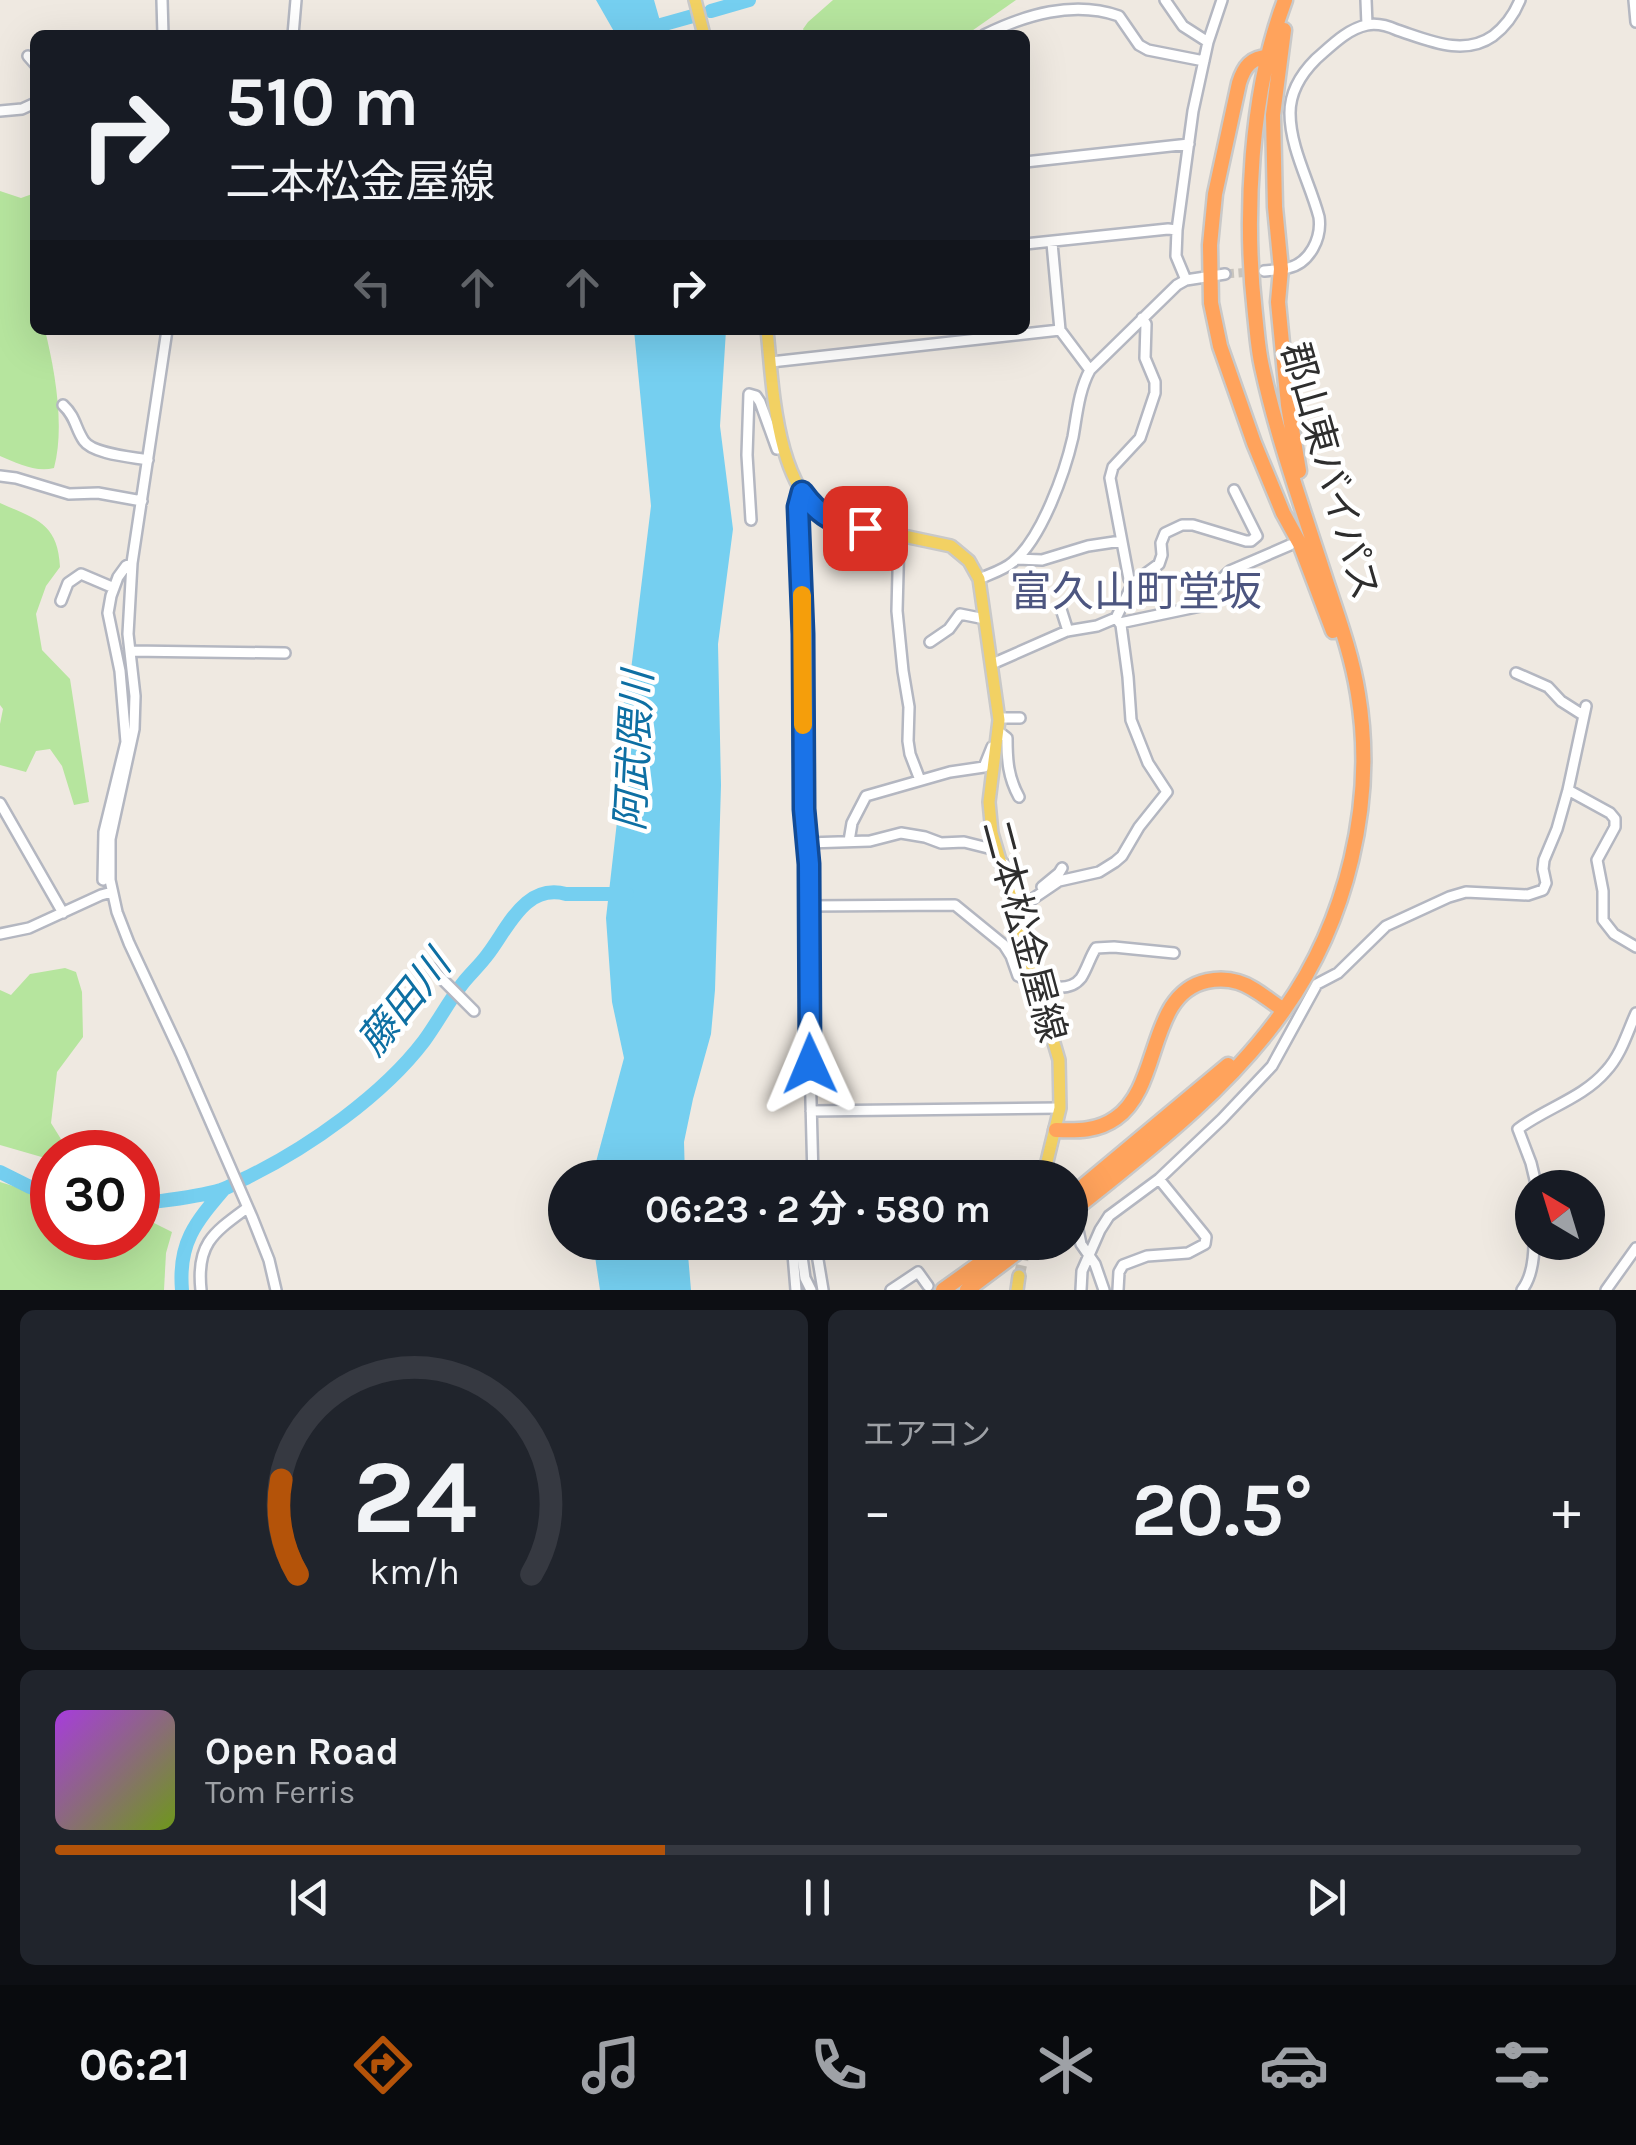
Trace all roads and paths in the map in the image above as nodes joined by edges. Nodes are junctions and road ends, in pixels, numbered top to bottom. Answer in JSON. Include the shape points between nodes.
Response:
{"nodes":[{"id":1,"x":162,"y":0,"type":"edge"},
{"id":2,"x":296,"y":0,"type":"edge"},
{"id":3,"x":695,"y":0,"type":"edge"},
{"id":4,"x":1166,"y":0,"type":"edge"},
{"id":5,"x":1222,"y":0,"type":"edge"},
{"id":6,"x":1286,"y":0,"type":"edge"},
{"id":7,"x":1366,"y":0,"type":"edge"},
{"id":8,"x":1520,"y":0,"type":"edge"},
{"id":9,"x":1634,"y":0,"type":"edge"},
{"id":10,"x":1636,"y":22,"type":"edge"},
{"id":11,"x":1366,"y":25,"type":"junction"},
{"id":12,"x":163,"y":30,"type":"edge"},
{"id":13,"x":293,"y":30,"type":"edge"},
{"id":14,"x":703,"y":30,"type":"edge"},
{"id":15,"x":996,"y":30,"type":"edge"},
{"id":16,"x":1208,"y":42,"type":"junction"},
{"id":17,"x":1269,"y":56,"type":"junction"},
{"id":18,"x":1204,"y":61,"type":"junction"},
{"id":19,"x":30,"y":106,"type":"edge"},
{"id":20,"x":0,"y":111,"type":"edge"},
{"id":21,"x":1189,"y":144,"type":"junction"},
{"id":22,"x":1030,"y":161,"type":"edge"},
{"id":23,"x":1178,"y":230,"type":"junction"},
{"id":24,"x":1052,"y":242,"type":"junction"},
{"id":25,"x":1030,"y":244,"type":"edge"},
{"id":26,"x":1281,"y":269,"type":"junction"},
{"id":27,"x":1264,"y":270,"type":"tunnel mouth"},
{"id":28,"x":1217,"y":274,"type":"junction"},
{"id":29,"x":1186,"y":280,"type":"junction"},
{"id":30,"x":1142,"y":318,"type":"junction"},
{"id":31,"x":1060,"y":330,"type":"junction"},
{"id":32,"x":1030,"y":332,"type":"edge"},
{"id":33,"x":167,"y":335,"type":"edge"},
{"id":34,"x":768,"y":335,"type":"edge"},
{"id":35,"x":972,"y":335,"type":"edge"},
{"id":36,"x":771,"y":362,"type":"junction"},
{"id":37,"x":1090,"y":370,"type":"junction"},
{"id":38,"x":63,"y":405,"type":"dead end"},
{"id":39,"x":784,"y":448,"type":"junction"},
{"id":40,"x":148,"y":460,"type":"junction"},
{"id":41,"x":0,"y":476,"type":"edge"},
{"id":42,"x":1234,"y":490,"type":"dead end"},
{"id":43,"x":802,"y":492,"type":"junction"},
{"id":44,"x":1070,"y":492,"type":"dead end"},
{"id":45,"x":1055,"y":494,"type":"junction"},
{"id":46,"x":142,"y":502,"type":"junction"},
{"id":47,"x":750,"y":520,"type":"dead end"},
{"id":48,"x":899,"y":534,"type":"junction"},
{"id":49,"x":1121,"y":541,"type":"junction"},
{"id":50,"x":1290,"y":545,"type":"dead end"},
{"id":51,"x":1017,"y":559,"type":"junction"},
{"id":52,"x":132,"y":564,"type":"junction"},
{"id":53,"x":979,"y":579,"type":"junction"},
{"id":54,"x":1133,"y":583,"type":"junction"},
{"id":55,"x":114,"y":588,"type":"junction"},
{"id":56,"x":61,"y":601,"type":"dead end"},
{"id":57,"x":1061,"y":609,"type":"dead end"},
{"id":58,"x":985,"y":619,"type":"junction"},
{"id":59,"x":1118,"y":620,"type":"junction"},
{"id":60,"x":1068,"y":631,"type":"junction"},
{"id":61,"x":930,"y":642,"type":"dead end"},
{"id":62,"x":130,"y":650,"type":"junction"},
{"id":63,"x":285,"y":653,"type":"dead end"},
{"id":64,"x":1349,"y":653,"type":"junction"},
{"id":65,"x":992,"y":664,"type":"junction"},
{"id":66,"x":1516,"y":672,"type":"dead end"},
{"id":67,"x":1354,"y":677,"type":"junction"},
{"id":68,"x":1020,"y":718,"type":"dead end"},
{"id":69,"x":998,"y":730,"type":"junction"},
{"id":70,"x":920,"y":780,"type":"junction"},
{"id":71,"x":1568,"y":790,"type":"junction"},
{"id":72,"x":1019,"y":796,"type":"dead end"},
{"id":73,"x":0,"y":803,"type":"edge"},
{"id":74,"x":849,"y":841,"type":"junction"},
{"id":75,"x":807,"y":844,"type":"junction"},
{"id":76,"x":998,"y":855,"type":"junction"},
{"id":77,"x":1062,"y":868,"type":"dead end"},
{"id":78,"x":103,"y":880,"type":"dead end"},
{"id":79,"x":112,"y":892,"type":"junction"},
{"id":80,"x":1038,"y":895,"type":"junction"},
{"id":81,"x":808,"y":906,"type":"junction"},
{"id":82,"x":64,"y":913,"type":"junction"},
{"id":83,"x":0,"y":934,"type":"edge"},
{"id":84,"x":1636,"y":947,"type":"edge"},
{"id":85,"x":1174,"y":953,"type":"dead end"},
{"id":86,"x":432,"y":970,"type":"dead end"},
{"id":87,"x":1036,"y":984,"type":"junction"},
{"id":88,"x":1282,"y":1008,"type":"junction"},
{"id":89,"x":472,"y":1009,"type":"dead end"},
{"id":90,"x":1636,"y":1013,"type":"edge"},
{"id":91,"x":1060,"y":1108,"type":"junction"},
{"id":92,"x":811,"y":1111,"type":"junction"},
{"id":93,"x":1056,"y":1130,"type":"junction"},
{"id":94,"x":812,"y":1160,"type":"edge"},
{"id":95,"x":1048,"y":1160,"type":"edge"},
{"id":96,"x":1533,"y":1170,"type":"edge"},
{"id":97,"x":1159,"y":1179,"type":"junction"},
{"id":98,"x":1088,"y":1182,"type":"edge"},
{"id":99,"x":1088,"y":1198,"type":"edge"},
{"id":100,"x":246,"y":1206,"type":"junction"},
{"id":101,"x":1636,"y":1248,"type":"edge"},
{"id":102,"x":1088,"y":1253,"type":"edge"},
{"id":103,"x":1090,"y":1256,"type":"junction"},
{"id":104,"x":796,"y":1260,"type":"edge"},
{"id":105,"x":800,"y":1260,"type":"edge"},
{"id":106,"x":818,"y":1260,"type":"edge"},
{"id":107,"x":981,"y":1260,"type":"edge"},
{"id":108,"x":1007,"y":1260,"type":"tunnel mouth"},
{"id":109,"x":1532,"y":1260,"type":"edge"},
{"id":110,"x":1019,"y":1276,"type":"tunnel mouth"},
{"id":111,"x":936,"y":1288,"type":"edge"},
{"id":112,"x":1526,"y":1289,"type":"edge"},
{"id":113,"x":201,"y":1290,"type":"edge"},
{"id":114,"x":276,"y":1290,"type":"edge"},
{"id":115,"x":796,"y":1290,"type":"edge"},
{"id":116,"x":811,"y":1290,"type":"edge"},
{"id":117,"x":823,"y":1290,"type":"edge"},
{"id":118,"x":891,"y":1290,"type":"edge"},
{"id":119,"x":967,"y":1290,"type":"edge"},
{"id":120,"x":1017,"y":1290,"type":"edge"},
{"id":121,"x":1081,"y":1290,"type":"edge"},
{"id":122,"x":1104,"y":1290,"type":"edge"},
{"id":123,"x":1118,"y":1290,"type":"edge"},
{"id":124,"x":1606,"y":1290,"type":"edge"}],
"edges":[{"from":1,"to":12,"type":"street"},
{"from":2,"to":13,"type":"street"},
{"from":3,"to":14,"type":"main road"},
{"from":4,"to":16,"type":"street","via":[[1183,26]]},
{"from":5,"to":16,"type":"street"},
{"from":6,"to":17,"type":"highway","name":"郡山東バイパス"},
{"from":6,"to":26,"type":"highway","via":[[1273,115]]},
{"from":7,"to":11,"type":"street"},
{"from":8,"to":11,"type":"street","via":[[1506,26],[1473,46]]},
{"from":9,"to":10,"type":"street"},
{"from":11,"to":26,"type":"street","via":[[1312,63],[1292,96],[1292,130],[1320,226],[1304,260]]},
{"from":15,"to":18,"type":"street","via":[[1052,11],[1089,9],[1119,16],[1148,50]]},
{"from":16,"to":18,"type":"street"},
{"from":17,"to":28,"type":"highway","via":[[1251,62],[1239,82],[1215,194]]},
{"from":17,"to":64,"type":"highway","name":"郡山東バイパス","via":[[1251,185],[1251,278],[1261,363]]},
{"from":18,"to":21,"type":"street"},
{"from":19,"to":20,"type":"street"},
{"from":21,"to":22,"type":"street"},
{"from":21,"to":23,"type":"street"},
{"from":23,"to":24,"type":"street"},
{"from":23,"to":29,"type":"street","via":[[1176,256]]},
{"from":24,"to":25,"type":"street"},
{"from":24,"to":31,"type":"street"},
{"from":26,"to":27,"type":"street"},
{"from":26,"to":64,"type":"highway","via":[[1278,302],[1294,450]]},
{"from":28,"to":29,"type":"street"},
{"from":28,"to":67,"type":"highway","via":[[1211,303],[1220,346]]},
{"from":29,"to":30,"type":"street"},
{"from":30,"to":37,"type":"street"},
{"from":30,"to":49,"type":"street","via":[[1155,393],[1140,438],[1110,474]]},
{"from":31,"to":32,"type":"street"},
{"from":31,"to":37,"type":"street"},
{"from":33,"to":40,"type":"street"},
{"from":34,"to":36,"type":"main road"},
{"from":35,"to":36,"type":"street"},
{"from":36,"to":39,"type":"main road"},
{"from":37,"to":45,"type":"street"},
{"from":38,"to":40,"type":"street","via":[[92,448]]},
{"from":39,"to":43,"type":"main road"},
{"from":39,"to":47,"type":"street","via":[[777,449],[760,402],[749,394]]},
{"from":40,"to":46,"type":"street"},
{"from":41,"to":46,"type":"street","via":[[69,494]]},
{"from":42,"to":54,"type":"street","via":[[1257,536],[1246,541],[1182,525],[1162,538],[1160,564]]},
{"from":43,"to":48,"type":"main road","via":[[833,521]]},
{"from":43,"to":75,"type":"street"},
{"from":44,"to":45,"type":"street"},
{"from":45,"to":51,"type":"street"},
{"from":46,"to":52,"type":"street"},
{"from":48,"to":53,"type":"main road","via":[[952,546]]},
{"from":48,"to":70,"type":"street","via":[[902,670],[910,754]]},
{"from":49,"to":51,"type":"street","via":[[1042,560]]},
{"from":49,"to":54,"type":"street"},
{"from":50,"to":59,"type":"street","via":[[1230,571],[1201,606]]},
{"from":51,"to":53,"type":"street"},
{"from":52,"to":55,"type":"street"},
{"from":52,"to":62,"type":"street"},
{"from":53,"to":58,"type":"main road","name":"二本松金屋線"},
{"from":54,"to":59,"type":"street"},
{"from":55,"to":56,"type":"street","via":[[80,574],[68,582]]},
{"from":55,"to":78,"type":"street","via":[[108,621],[126,742],[104,832]]},
{"from":57,"to":60,"type":"street"},
{"from":58,"to":61,"type":"street","via":[[960,614]]},
{"from":58,"to":65,"type":"main road","name":"二本松金屋線"},
{"from":59,"to":60,"type":"street"},
{"from":59,"to":80,"type":"street","via":[[1131,720],[1167,792],[1115,862]]},
{"from":60,"to":65,"type":"street"},
{"from":62,"to":63,"type":"street"},
{"from":62,"to":79,"type":"street","via":[[134,729],[110,839]]},
{"from":64,"to":67,"type":"highway","name":"郡山東バイパス"},
{"from":65,"to":69,"type":"main road","name":"二本松金屋線"},
{"from":66,"to":71,"type":"street","via":[[1584,710]]},
{"from":67,"to":88,"type":"highway","name":"郡山東バイパス","via":[[1362,724],[1356,838],[1324,940]]},
{"from":68,"to":69,"type":"street"},
{"from":69,"to":70,"type":"street","via":[[984,768]]},
{"from":69,"to":72,"type":"street","via":[[1007,738],[1006,762]]},
{"from":69,"to":76,"type":"main road","name":"二本松金屋線","via":[[990,802]]},
{"from":70,"to":74,"type":"street","via":[[866,796]]},
{"from":71,"to":84,"type":"street","via":[[1615,819],[1597,860],[1603,920]]},
{"from":71,"to":97,"type":"street","via":[[1540,893],[1458,893],[1380,930],[1338,973],[1314,987],[1272,1066]]},
{"from":73,"to":82,"type":"street"},
{"from":74,"to":75,"type":"street"},
{"from":74,"to":76,"type":"street","via":[[901,833],[964,842]]},
{"from":75,"to":81,"type":"street"},
{"from":76,"to":80,"type":"street","via":[[1021,898]]},
{"from":76,"to":87,"type":"main road","name":"二本松金屋線"},
{"from":77,"to":80,"type":"street"},
{"from":79,"to":82,"type":"street"},
{"from":79,"to":100,"type":"street"},
{"from":81,"to":87,"type":"street","via":[[955,905],[1004,945],[1018,976]]},
{"from":81,"to":92,"type":"street"},
{"from":82,"to":83,"type":"street"},
{"from":85,"to":87,"type":"street","via":[[1100,947],[1074,984]]},
{"from":86,"to":89,"type":"street"},
{"from":87,"to":91,"type":"main road","name":"二本松金屋線","via":[[1059,1060]]},
{"from":88,"to":93,"type":"highway","via":[[1233,980],[1194,985],[1169,1011],[1124,1112],[1089,1129]]},
{"from":88,"to":98,"type":"highway","name":"郡山東バイパス","via":[[1194,1096]]},
{"from":88,"to":99,"type":"highway","name":"郡山東バイパス","via":[[1220,1085]]},
{"from":90,"to":96,"type":"street","via":[[1607,1071],[1518,1129]]},
{"from":91,"to":92,"type":"street"},
{"from":91,"to":93,"type":"main road","name":"二本松金屋線"},
{"from":92,"to":94,"type":"street"},
{"from":93,"to":95,"type":"main road","name":"二本松金屋線"},
{"from":97,"to":103,"type":"street","via":[[1109,1216]]},
{"from":97,"to":123,"type":"street","via":[[1204,1233],[1205,1244],[1123,1265]]},
{"from":100,"to":113,"type":"street","via":[[207,1242]]},
{"from":100,"to":114,"type":"street"},
{"from":101,"to":124,"type":"street"},
{"from":102,"to":103,"type":"street"},
{"from":103,"to":121,"type":"street"},
{"from":103,"to":122,"type":"street"},
{"from":104,"to":115,"type":"street"},
{"from":105,"to":116,"type":"street"},
{"from":106,"to":117,"type":"street"},
{"from":107,"to":111,"type":"highway"},
{"from":108,"to":119,"type":"highway"},
{"from":109,"to":112,"type":"street"},
{"from":110,"to":120,"type":"main road"},
{"from":111,"to":118,"type":"street","via":[[918,1272]]}]}
